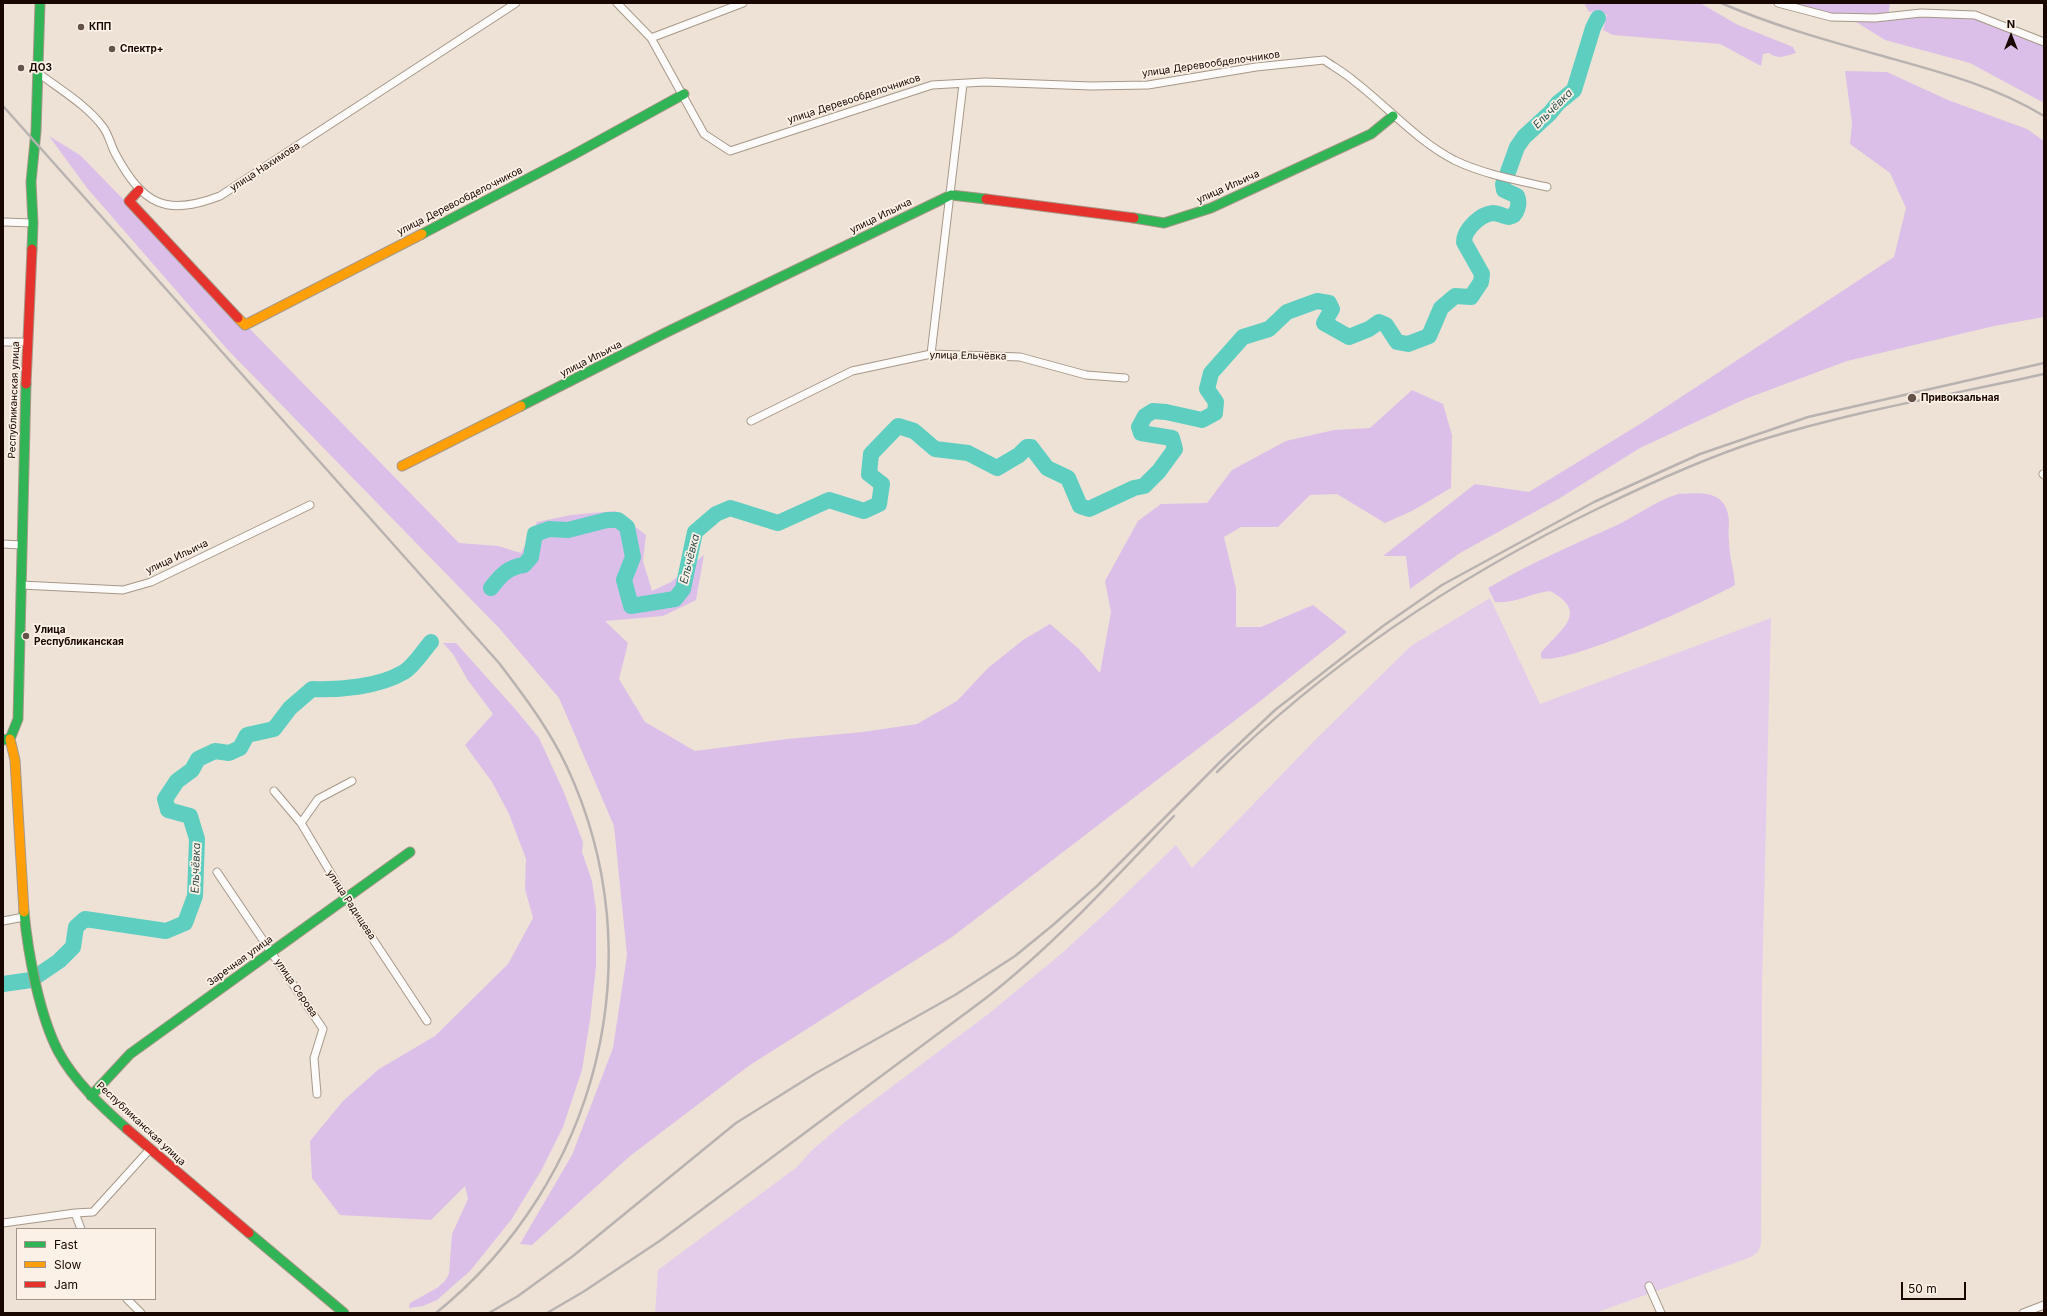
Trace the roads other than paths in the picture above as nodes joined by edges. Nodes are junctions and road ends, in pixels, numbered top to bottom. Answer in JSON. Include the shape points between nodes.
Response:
{"nodes":[{"id":1,"x":40,"y":3,"type":"edge"},
{"id":2,"x":516,"y":3,"type":"edge"},
{"id":3,"x":617,"y":3,"type":"edge"},
{"id":4,"x":743,"y":3,"type":"edge"},
{"id":5,"x":1778,"y":3,"type":"edge"},
{"id":6,"x":651,"y":38,"type":"junction"},
{"id":7,"x":2044,"y":42,"type":"edge"},
{"id":8,"x":37,"y":72,"type":"junction"},
{"id":9,"x":963,"y":84,"type":"junction"},
{"id":10,"x":684,"y":94,"type":"junction"},
{"id":11,"x":1393,"y":116,"type":"junction"},
{"id":12,"x":1547,"y":187,"type":"dead end"},
{"id":13,"x":139,"y":190,"type":"junction"},
{"id":14,"x":951,"y":194,"type":"junction"},
{"id":15,"x":3,"y":222,"type":"edge"},
{"id":16,"x":33,"y":223,"type":"junction"},
{"id":17,"x":3,"y":342,"type":"edge"},
{"id":18,"x":27,"y":342,"type":"junction"},
{"id":19,"x":931,"y":354,"type":"junction"},
{"id":20,"x":1125,"y":378,"type":"dead end"},
{"id":21,"x":751,"y":421,"type":"dead end"},
{"id":22,"x":402,"y":466,"type":"dead end"},
{"id":23,"x":310,"y":505,"type":"dead end"},
{"id":24,"x":3,"y":544,"type":"edge"},
{"id":25,"x":21,"y":545,"type":"junction"},
{"id":26,"x":20,"y":585,"type":"junction"},
{"id":27,"x":7,"y":739,"type":"edge"},
{"id":28,"x":352,"y":781,"type":"dead end"},
{"id":29,"x":274,"y":790,"type":"dead end"},
{"id":30,"x":301,"y":823,"type":"junction"},
{"id":31,"x":410,"y":852,"type":"dead end"},
{"id":32,"x":217,"y":872,"type":"dead end"},
{"id":33,"x":345,"y":898,"type":"junction"},
{"id":34,"x":24,"y":917,"type":"junction"},
{"id":35,"x":3,"y":921,"type":"edge"},
{"id":36,"x":272,"y":952,"type":"junction"},
{"id":37,"x":427,"y":1021,"type":"dead end"},
{"id":38,"x":317,"y":1094,"type":"dead end"},
{"id":39,"x":91,"y":1096,"type":"junction"},
{"id":40,"x":150,"y":1149,"type":"junction"},
{"id":41,"x":75,"y":1213,"type":"junction"},
{"id":42,"x":3,"y":1223,"type":"edge"},
{"id":43,"x":81,"y":1228,"type":"edge"},
{"id":44,"x":1649,"y":1286,"type":"dead end"},
{"id":45,"x":128,"y":1300,"type":"edge"},
{"id":46,"x":2044,"y":1305,"type":"edge"},
{"id":47,"x":141,"y":1313,"type":"edge"},
{"id":48,"x":344,"y":1313,"type":"edge"},
{"id":49,"x":1661,"y":1313,"type":"edge"},
{"id":50,"x":2023,"y":1313,"type":"edge"}],
"edges":[{"from":1,"to":8,"type":"street","name":"Республиканская улица"},
{"from":2,"to":13,"type":"street","name":"улица Нахимова","via":[[220,196],[198,205],[168,205],[157,202]]},
{"from":3,"to":6,"type":"street"},
{"from":4,"to":6,"type":"street"},
{"from":5,"to":7,"type":"street","via":[[1831,17],[1875,18],[1921,13],[1975,15]]},
{"from":6,"to":10,"type":"street"},
{"from":8,"to":13,"type":"street","name":"улица Нахимова","via":[[95,118]]},
{"from":8,"to":16,"type":"street","name":"Республиканская улица","via":[[31,182]]},
{"from":9,"to":10,"type":"street","name":"улица Деревообделочников","via":[[932,85],[730,151],[704,134]]},
{"from":9,"to":11,"type":"street","name":"улица Деревообделочников","via":[[985,82],[1091,86],[1148,85],[1256,67],[1324,60],[1354,81]]},
{"from":9,"to":14,"type":"street"},
{"from":10,"to":13,"type":"street","name":"улица Деревообделочников","via":[[573,155],[245,325],[130,202]]},
{"from":11,"to":12,"type":"street","name":"улица Деревообделочников","via":[[1455,160],[1495,175]]},
{"from":11,"to":14,"type":"street","name":"улица Ильича","via":[[1371,134],[1210,208],[1164,223]]},
{"from":14,"to":19,"type":"street"},
{"from":14,"to":22,"type":"street","name":"улица Ильича","via":[[667,332]]},
{"from":15,"to":16,"type":"street"},
{"from":16,"to":18,"type":"street","name":"Республиканская улица"},
{"from":17,"to":18,"type":"street"},
{"from":18,"to":25,"type":"street","name":"Республиканская улица"},
{"from":19,"to":20,"type":"street","name":"улица Ельчёвка","via":[[1020,357],[1086,375]]},
{"from":19,"to":21,"type":"street","name":"улица Ельчёвка","via":[[852,371]]},
{"from":23,"to":26,"type":"street","name":"улица Ильича","via":[[151,582],[123,590]]},
{"from":24,"to":25,"type":"street"},
{"from":25,"to":26,"type":"street","name":"Республиканская улица"},
{"from":26,"to":27,"type":"street","name":"Республиканская улица","via":[[18,719]]},
{"from":27,"to":34,"type":"street","name":"Республиканская улица","via":[[15,760]]},
{"from":28,"to":30,"type":"street","via":[[318,799]]},
{"from":29,"to":30,"type":"street","name":"улица Радищева"},
{"from":30,"to":33,"type":"street","name":"улица Радищева"},
{"from":31,"to":33,"type":"street","name":"Заречная улица"},
{"from":32,"to":36,"type":"street","name":"улица Серова"},
{"from":33,"to":36,"type":"street","name":"Заречная улица"},
{"from":33,"to":37,"type":"street","name":"улица Радищева"},
{"from":34,"to":35,"type":"street"},
{"from":34,"to":39,"type":"street","name":"Республиканская улица","via":[[38,996],[56,1045]]},
{"from":36,"to":38,"type":"street","name":"улица Серова","via":[[323,1029],[314,1058]]},
{"from":36,"to":39,"type":"street","name":"Заречная улица","via":[[130,1054]]},
{"from":39,"to":40,"type":"street","name":"Республиканская улица"},
{"from":40,"to":41,"type":"street","via":[[93,1212]]},
{"from":40,"to":48,"type":"street","name":"Республиканская улица"},
{"from":41,"to":42,"type":"street"},
{"from":41,"to":43,"type":"street"},
{"from":44,"to":49,"type":"street"},
{"from":45,"to":47,"type":"street"},
{"from":46,"to":50,"type":"street"}]}
